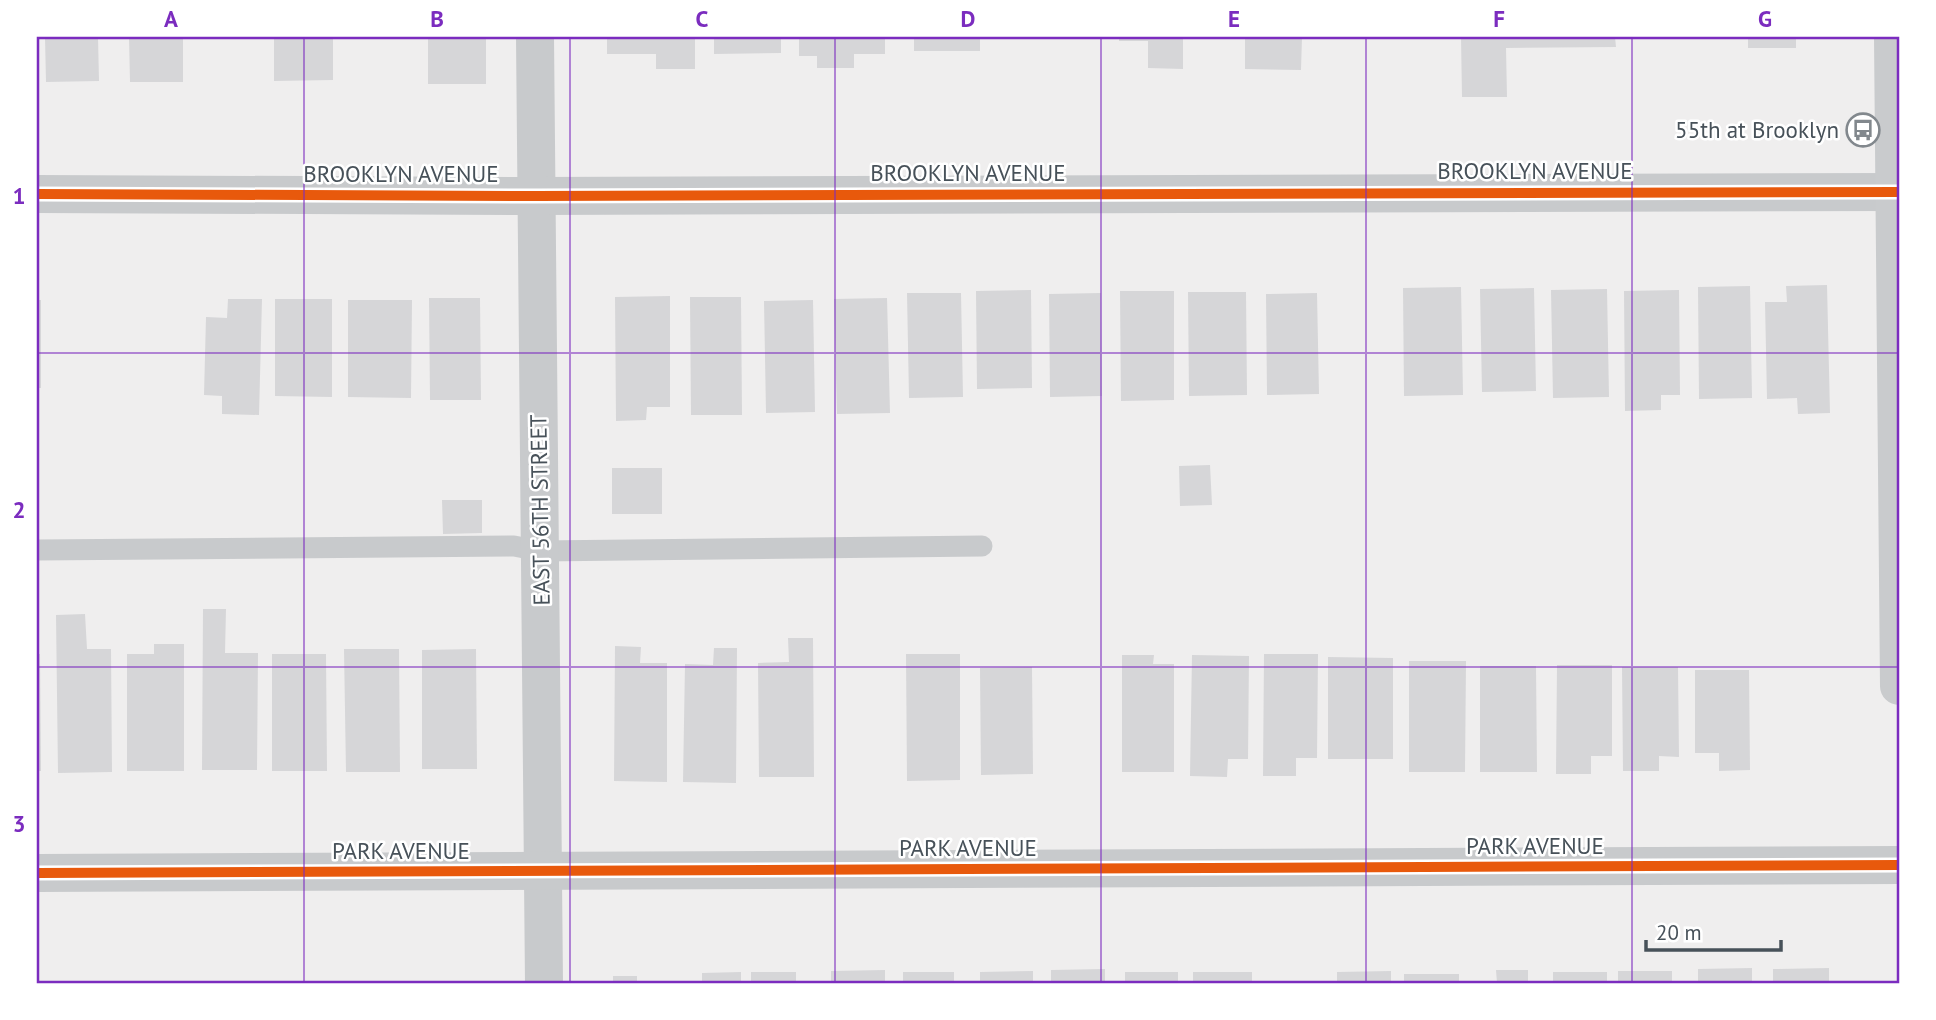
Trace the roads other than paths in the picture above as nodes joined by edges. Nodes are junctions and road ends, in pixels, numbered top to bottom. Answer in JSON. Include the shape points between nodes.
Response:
{"nodes":[{"id":1,"x":535,"y":37,"type":"edge"},
{"id":2,"x":1893,"y":37,"type":"edge"},
{"id":3,"x":1897,"y":192,"type":"edge"},
{"id":4,"x":37,"y":194,"type":"edge"},
{"id":5,"x":537,"y":195,"type":"junction"},
{"id":6,"x":982,"y":546,"type":"dead end"},
{"id":7,"x":37,"y":550,"type":"edge"},
{"id":8,"x":540,"y":551,"type":"junction"},
{"id":9,"x":1899,"y":686,"type":"edge"},
{"id":10,"x":1899,"y":865,"type":"edge"},
{"id":11,"x":543,"y":871,"type":"junction"},
{"id":12,"x":37,"y":873,"type":"edge"},
{"id":13,"x":544,"y":983,"type":"edge"}],
"edges":[{"from":1,"to":5,"type":"street","name":"EAST 56TH STREET"},
{"from":2,"to":3,"type":"main road"},
{"from":3,"to":5,"type":"street","name":"BROOKLYN AVENUE"},
{"from":3,"to":9,"type":"main road"},
{"from":4,"to":5,"type":"street","name":"BROOKLYN AVENUE"},
{"from":5,"to":8,"type":"street","name":"EAST 56TH STREET"},
{"from":6,"to":8,"type":"lane"},
{"from":7,"to":8,"type":"lane","via":[[514,546]]},
{"from":8,"to":11,"type":"street","name":"EAST 56TH STREET"},
{"from":10,"to":11,"type":"street","name":"PARK AVENUE"},
{"from":11,"to":12,"type":"street","name":"PARK AVENUE"},
{"from":11,"to":13,"type":"street","name":"EAST 56TH STREET"}]}
